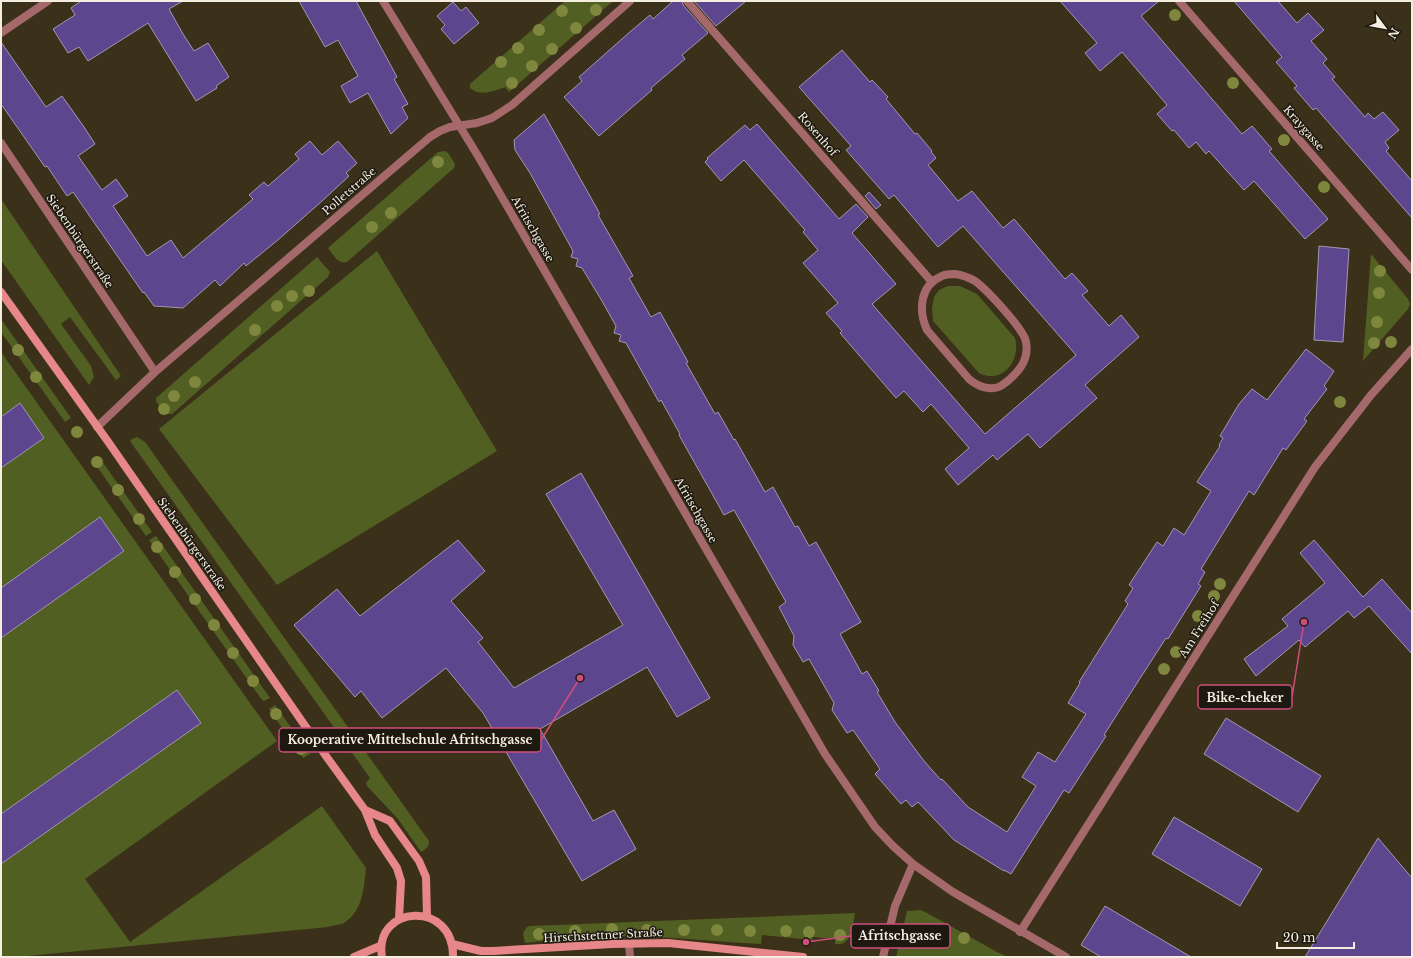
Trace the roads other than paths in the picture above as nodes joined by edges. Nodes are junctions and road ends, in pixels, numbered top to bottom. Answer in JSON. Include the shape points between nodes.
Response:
{"nodes":[{"id":1,"x":48,"y":1,"type":"edge"},
{"id":2,"x":383,"y":1,"type":"edge"},
{"id":3,"x":630,"y":1,"type":"edge"},
{"id":4,"x":687,"y":1,"type":"edge"},
{"id":5,"x":1179,"y":1,"type":"edge"},
{"id":6,"x":1,"y":33,"type":"edge"},
{"id":7,"x":460,"y":126,"type":"junction"},
{"id":8,"x":1,"y":143,"type":"edge"},
{"id":9,"x":1412,"y":270,"type":"edge"},
{"id":10,"x":932,"y":282,"type":"junction"},
{"id":11,"x":1,"y":292,"type":"edge"},
{"id":12,"x":1412,"y":349,"type":"edge"},
{"id":13,"x":155,"y":372,"type":"junction"},
{"id":14,"x":97,"y":427,"type":"junction"},
{"id":15,"x":365,"y":810,"type":"junction"},
{"id":16,"x":913,"y":864,"type":"junction"},
{"id":17,"x":427,"y":917,"type":"junction"},
{"id":18,"x":399,"y":919,"type":"junction"},
{"id":19,"x":1020,"y":932,"type":"junction"},
{"id":20,"x":452,"y":944,"type":"junction"},
{"id":21,"x":629,"y":944,"type":"junction"},
{"id":22,"x":380,"y":946,"type":"junction"},
{"id":23,"x":354,"y":957,"type":"edge"},
{"id":24,"x":382,"y":957,"type":"edge"},
{"id":25,"x":453,"y":957,"type":"edge"},
{"id":26,"x":630,"y":957,"type":"edge"},
{"id":27,"x":803,"y":957,"type":"edge"},
{"id":28,"x":883,"y":957,"type":"edge"},
{"id":29,"x":1066,"y":957,"type":"edge"}],
"edges":[{"from":1,"to":6,"type":"street"},
{"from":2,"to":7,"type":"street","name":"Afritschgasse"},
{"from":3,"to":7,"type":"street","name":"Polletstraße","via":[[512,105],[492,118]]},
{"from":4,"to":10,"type":"street","name":"Rosenhof"},
{"from":5,"to":9,"type":"street","name":"Kraygasse"},
{"from":7,"to":13,"type":"street","name":"Polletstraße","via":[[440,130],[430,137]]},
{"from":7,"to":16,"type":"street","name":"Afritschgasse","via":[[826,754],[875,826]]},
{"from":8,"to":13,"type":"street","name":"Siebenbürgerstraße"},
{"from":10,"to":10,"type":"street","via":[[925,290],[923,300],[923,322],[927,330],[975,384],[994,388],[1004,385],[1019,371],[1024,362],[1027,352],[1026,340],[1021,331],[984,288],[964,276],[943,276]]},
{"from":11,"to":14,"type":"street","name":"Siebenbürgerstraße"},
{"from":12,"to":19,"type":"street","name":"Am Freihof","via":[[1371,395],[1315,467]]},
{"from":13,"to":14,"type":"street","name":"Polletstraße"},
{"from":14,"to":15,"type":"street","name":"Siebenbürgerstraße"},
{"from":15,"to":17,"type":"street","via":[[390,821],[419,861],[426,877]]},
{"from":15,"to":18,"type":"street","name":"Siebenbürgerstraße","via":[[375,835],[397,868],[401,881]]},
{"from":16,"to":19,"type":"street","name":"Afritschgasse","via":[[953,892]]},
{"from":16,"to":28,"type":"street","via":[[895,906]]},
{"from":17,"to":18,"type":"street","via":[[412,915]]},
{"from":17,"to":20,"type":"street","via":[[447,931]]},
{"from":18,"to":22,"type":"street","via":[[388,930]]},
{"from":19,"to":29,"type":"street","name":"Afritschgasse"},
{"from":20,"to":21,"type":"street","name":"Hirschstettner Straße","via":[[481,951],[493,951]]},
{"from":20,"to":25,"type":"street"},
{"from":21,"to":26,"type":"street"},
{"from":21,"to":27,"type":"street","name":"Hirschstettner Straße","via":[[668,943]]},
{"from":22,"to":23,"type":"street"},
{"from":22,"to":24,"type":"street"}]}
